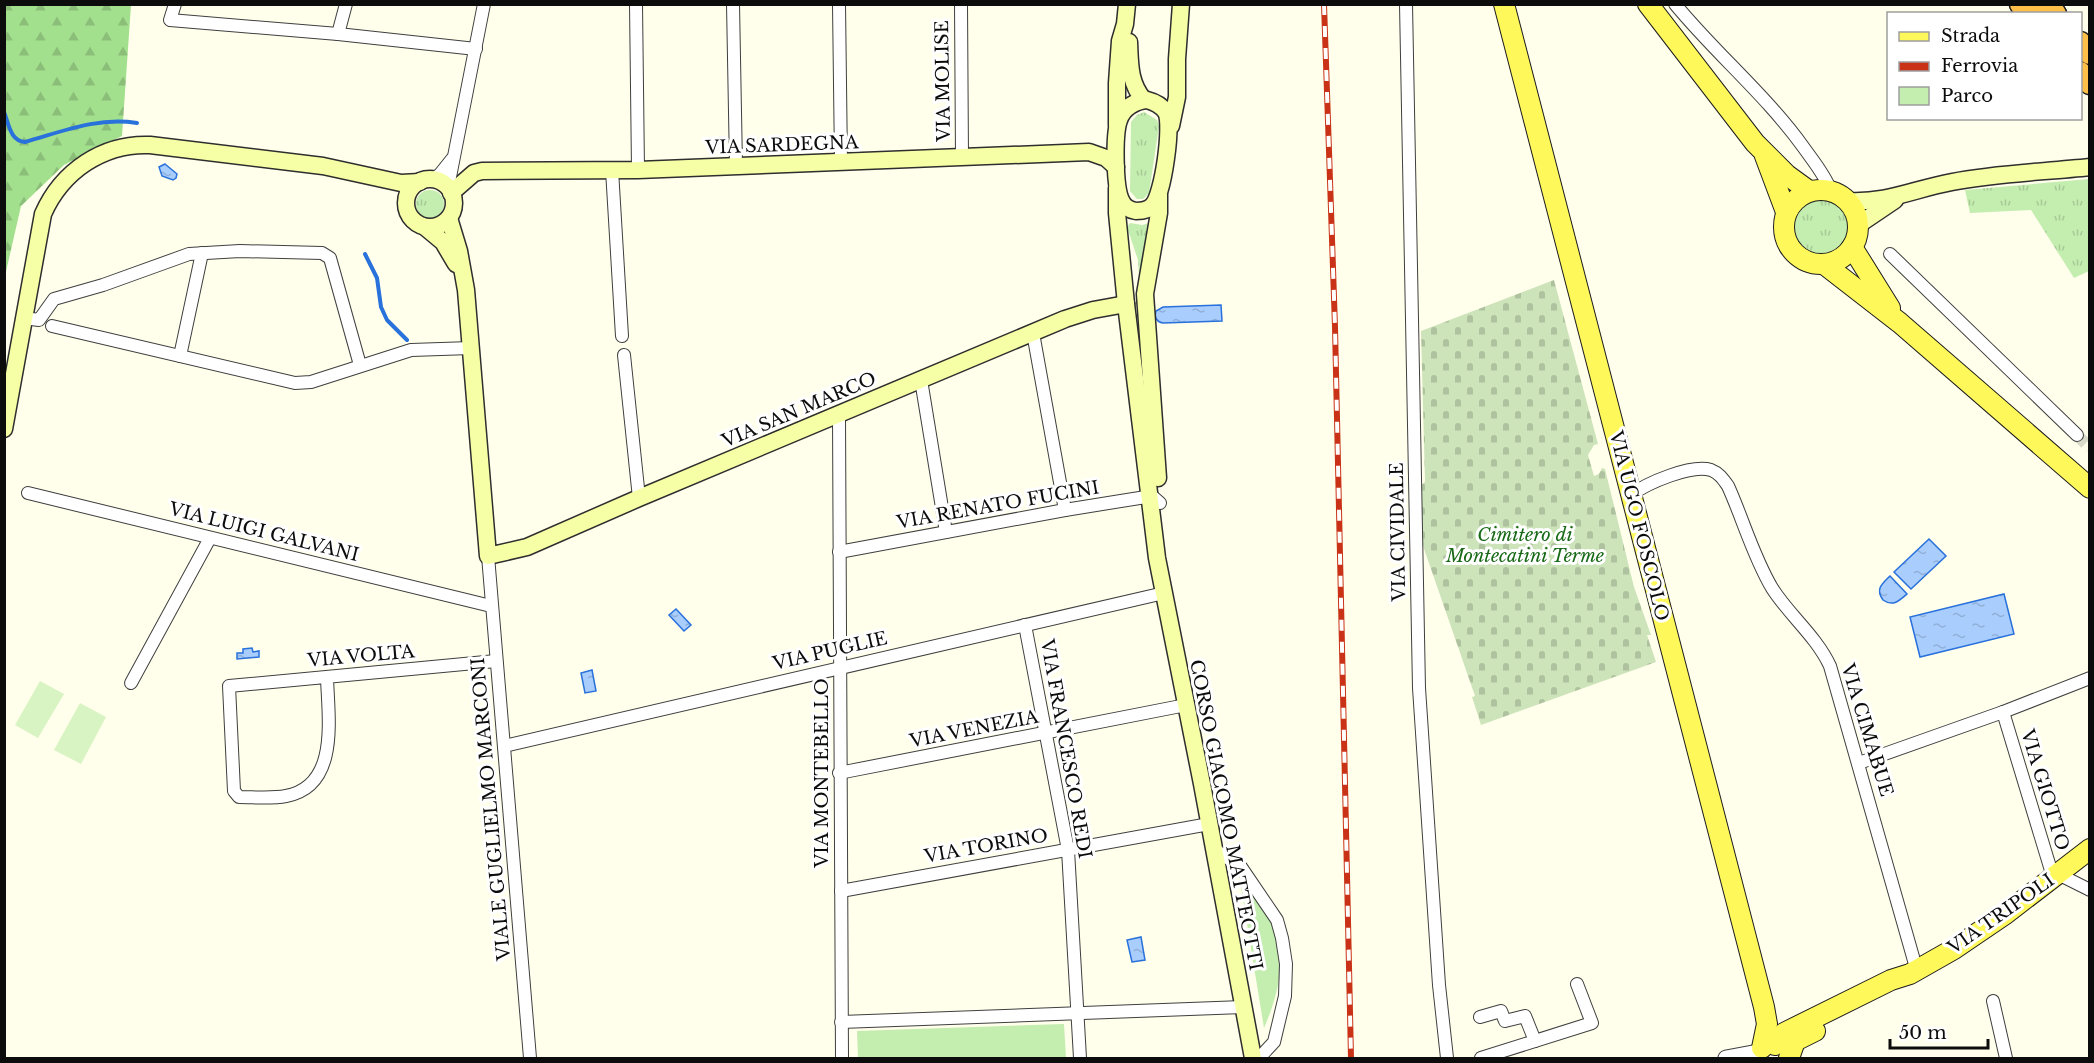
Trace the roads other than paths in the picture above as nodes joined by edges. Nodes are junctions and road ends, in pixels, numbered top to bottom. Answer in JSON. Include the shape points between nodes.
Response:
{"nodes":[{"id":1,"x":175,"y":4,"type":"edge"},
{"id":2,"x":346,"y":4,"type":"edge"},
{"id":3,"x":484,"y":4,"type":"edge"},
{"id":4,"x":636,"y":4,"type":"edge"},
{"id":5,"x":733,"y":4,"type":"edge"},
{"id":6,"x":839,"y":4,"type":"edge"},
{"id":7,"x":960,"y":4,"type":"edge"},
{"id":8,"x":1127,"y":4,"type":"edge"},
{"id":9,"x":1181,"y":4,"type":"edge"},
{"id":10,"x":1406,"y":4,"type":"edge"},
{"id":11,"x":1504,"y":4,"type":"edge"},
{"id":12,"x":1648,"y":4,"type":"edge"},
{"id":13,"x":1675,"y":4,"type":"edge"},
{"id":14,"x":1125,"y":24,"type":"junction"},
{"id":15,"x":338,"y":34,"type":"junction"},
{"id":16,"x":476,"y":49,"type":"junction"},
{"id":17,"x":1177,"y":58,"type":"junction"},
{"id":18,"x":1117,"y":82,"type":"junction"},
{"id":19,"x":1144,"y":97,"type":"junction"},
{"id":20,"x":1118,"y":126,"type":"junction"},
{"id":21,"x":1169,"y":133,"type":"junction"},
{"id":22,"x":1763,"y":151,"type":"junction"},
{"id":23,"x":452,"y":158,"type":"junction"},
{"id":24,"x":962,"y":158,"type":"junction"},
{"id":25,"x":841,"y":163,"type":"junction"},
{"id":26,"x":736,"y":166,"type":"junction"},
{"id":27,"x":1116,"y":167,"type":"junction"},
{"id":28,"x":2090,"y":167,"type":"edge"},
{"id":29,"x":612,"y":170,"type":"junction"},
{"id":30,"x":638,"y":170,"type":"junction"},
{"id":31,"x":375,"y":178,"type":"junction"},
{"id":32,"x":426,"y":181,"type":"junction"},
{"id":33,"x":1117,"y":188,"type":"junction"},
{"id":34,"x":450,"y":190,"type":"junction"},
{"id":35,"x":1809,"y":191,"type":"junction"},
{"id":36,"x":1831,"y":191,"type":"junction"},
{"id":37,"x":1159,"y":195,"type":"junction"},
{"id":38,"x":1898,"y":197,"type":"junction"},
{"id":39,"x":1848,"y":201,"type":"junction"},
{"id":40,"x":408,"y":210,"type":"junction"},
{"id":41,"x":1786,"y":212,"type":"junction"},
{"id":42,"x":449,"y":218,"type":"junction"},
{"id":43,"x":1858,"y":225,"type":"junction"},
{"id":44,"x":425,"y":226,"type":"junction"},
{"id":45,"x":1852,"y":248,"type":"junction"},
{"id":46,"x":202,"y":253,"type":"junction"},
{"id":47,"x":1890,"y":254,"type":"dead end"},
{"id":48,"x":1824,"y":264,"type":"junction"},
{"id":49,"x":466,"y":290,"type":"junction"},
{"id":50,"x":1126,"y":304,"type":"junction"},
{"id":51,"x":24,"y":318,"type":"junction"},
{"id":52,"x":1900,"y":323,"type":"junction"},
{"id":53,"x":52,"y":326,"type":"dead end"},
{"id":54,"x":1033,"y":333,"type":"junction"},
{"id":55,"x":622,"y":336,"type":"dead end"},
{"id":56,"x":471,"y":348,"type":"junction"},
{"id":57,"x":624,"y":355,"type":"dead end"},
{"id":58,"x":180,"y":356,"type":"junction"},
{"id":59,"x":360,"y":365,"type":"junction"},
{"id":60,"x":921,"y":380,"type":"junction"},
{"id":61,"x":839,"y":415,"type":"junction"},
{"id":62,"x":4,"y":429,"type":"edge"},
{"id":63,"x":2076,"y":435,"type":"tunnel mouth"},
{"id":64,"x":2090,"y":488,"type":"edge"},
{"id":65,"x":28,"y":494,"type":"dead end"},
{"id":66,"x":1631,"y":495,"type":"junction"},
{"id":67,"x":639,"y":498,"type":"junction"},
{"id":68,"x":1155,"y":500,"type":"junction"},
{"id":69,"x":1065,"y":510,"type":"junction"},
{"id":70,"x":946,"y":532,"type":"junction"},
{"id":71,"x":210,"y":538,"type":"junction"},
{"id":72,"x":839,"y":552,"type":"junction"},
{"id":73,"x":488,"y":556,"type":"junction"},
{"id":74,"x":1163,"y":586,"type":"junction"},
{"id":75,"x":491,"y":606,"type":"junction"},
{"id":76,"x":1025,"y":625,"type":"junction"},
{"id":77,"x":496,"y":662,"type":"junction"},
{"id":78,"x":840,"y":668,"type":"junction"},
{"id":79,"x":327,"y":677,"type":"junction"},
{"id":80,"x":2090,"y":678,"type":"edge"},
{"id":81,"x":131,"y":683,"type":"dead end"},
{"id":82,"x":1186,"y":705,"type":"junction"},
{"id":83,"x":2003,"y":712,"type":"junction"},
{"id":84,"x":1044,"y":733,"type":"junction"},
{"id":85,"x":504,"y":746,"type":"junction"},
{"id":86,"x":1859,"y":763,"type":"junction"},
{"id":87,"x":839,"y":773,"type":"junction"},
{"id":88,"x":1209,"y":824,"type":"junction"},
{"id":89,"x":1214,"y":849,"type":"junction"},
{"id":90,"x":2090,"y":849,"type":"edge"},
{"id":91,"x":1068,"y":850,"type":"junction"},
{"id":92,"x":2055,"y":875,"type":"junction"},
{"id":93,"x":2090,"y":890,"type":"edge"},
{"id":94,"x":841,"y":891,"type":"junction"},
{"id":95,"x":1913,"y":973,"type":"junction"},
{"id":96,"x":1577,"y":984,"type":"dead end"},
{"id":97,"x":1993,"y":1001,"type":"dead end"},
{"id":98,"x":1243,"y":1007,"type":"junction"},
{"id":99,"x":1077,"y":1014,"type":"junction"},
{"id":100,"x":1480,"y":1017,"type":"dead end"},
{"id":101,"x":841,"y":1022,"type":"junction"},
{"id":102,"x":1535,"y":1041,"type":"junction"},
{"id":103,"x":1772,"y":1053,"type":"edge"},
{"id":104,"x":530,"y":1059,"type":"edge"},
{"id":105,"x":842,"y":1059,"type":"edge"},
{"id":106,"x":1080,"y":1059,"type":"edge"},
{"id":107,"x":1252,"y":1059,"type":"edge"},
{"id":108,"x":1259,"y":1059,"type":"edge"},
{"id":109,"x":1447,"y":1059,"type":"edge"},
{"id":110,"x":1481,"y":1059,"type":"edge"},
{"id":111,"x":1726,"y":1059,"type":"edge"},
{"id":112,"x":2006,"y":1059,"type":"edge"}],
"edges":[{"from":1,"to":15,"type":"street","via":[[170,20]]},
{"from":2,"to":15,"type":"street"},
{"from":3,"to":16,"type":"street"},
{"from":4,"to":30,"type":"street"},
{"from":5,"to":26,"type":"street"},
{"from":6,"to":25,"type":"street"},
{"from":7,"to":24,"type":"street","name":"VIA MOLISE"},
{"from":8,"to":14,"type":"main road"},
{"from":9,"to":17,"type":"main road"},
{"from":10,"to":109,"type":"street","name":"VIA CIVIDALE","via":[[1419,688]]},
{"from":11,"to":66,"type":"main road","name":"VIA UGO FOSCOLO"},
{"from":12,"to":22,"type":"main road"},
{"from":13,"to":36,"type":"street","via":[[1794,134]]},
{"from":14,"to":18,"type":"main road","name":"CORSO GIACOMO MATTEOTTI"},
{"from":14,"to":19,"type":"main road","via":[[1131,76]]},
{"from":15,"to":16,"type":"street"},
{"from":16,"to":23,"type":"street"},
{"from":17,"to":19,"type":"main road","via":[[1168,86]]},
{"from":17,"to":21,"type":"main road","name":"CORSO GIACOMO MATTEOTTI","via":[[1177,97]]},
{"from":18,"to":19,"type":"main road","via":[[1127,82]]},
{"from":18,"to":20,"type":"main road","name":"CORSO GIACOMO MATTEOTTI"},
{"from":19,"to":20,"type":"main road","via":[[1126,110]]},
{"from":19,"to":21,"type":"main road","via":[[1167,113]]},
{"from":20,"to":27,"type":"main road","name":"CORSO GIACOMO MATTEOTTI"},
{"from":21,"to":37,"type":"main road","name":"CORSO GIACOMO MATTEOTTI"},
{"from":22,"to":35,"type":"main road"},
{"from":22,"to":41,"type":"main road"},
{"from":23,"to":32,"type":"street","via":[[440,174]]},
{"from":23,"to":34,"type":"street"},
{"from":24,"to":25,"type":"main road","name":"VIA SARDEGNA"},
{"from":24,"to":27,"type":"main road","name":"VIA SARDEGNA","via":[[1089,152],[1106,158]]},
{"from":25,"to":26,"type":"main road","name":"VIA SARDEGNA"},
{"from":26,"to":30,"type":"main road","name":"VIA SARDEGNA"},
{"from":27,"to":33,"type":"main road","name":"CORSO GIACOMO MATTEOTTI"},
{"from":28,"to":38,"type":"main road","via":[[1950,182]]},
{"from":29,"to":30,"type":"main road","name":"VIA SARDEGNA"},
{"from":29,"to":34,"type":"main road","name":"VIA SARDEGNA","via":[[477,172]]},
{"from":29,"to":55,"type":"street"},
{"from":31,"to":32,"type":"main road","via":[[401,183]]},
{"from":31,"to":40,"type":"main road"},
{"from":31,"to":51,"type":"main road","via":[[323,166],[150,145],[112,149],[72,172],[53,193],[40,226]]},
{"from":32,"to":34,"type":"main road","via":[[441,182]]},
{"from":32,"to":40,"type":"main road","via":[[409,194]]},
{"from":33,"to":37,"type":"main road","via":[[1122,202],[1133,211],[1150,208]]},
{"from":33,"to":50,"type":"main road","name":"CORSO GIACOMO MATTEOTTI"},
{"from":34,"to":42,"type":"main road","via":[[454,205]]},
{"from":35,"to":36,"type":"main road"},
{"from":35,"to":41,"type":"main road"},
{"from":36,"to":39,"type":"main road"},
{"from":37,"to":68,"type":"main road","name":"CORSO GIACOMO MATTEOTTI","via":[[1145,294]]},
{"from":38,"to":39,"type":"main road"},
{"from":38,"to":43,"type":"main road"},
{"from":39,"to":43,"type":"main road"},
{"from":40,"to":44,"type":"main road","via":[[414,220]]},
{"from":41,"to":48,"type":"main road","via":[[1784,236],[1792,251],[1807,261]]},
{"from":42,"to":44,"type":"main road","via":[[438,226]]},
{"from":42,"to":49,"type":"main road"},
{"from":43,"to":45,"type":"main road"},
{"from":44,"to":49,"type":"main road","via":[[448,248]]},
{"from":45,"to":48,"type":"main road","via":[[1840,259]]},
{"from":45,"to":52,"type":"main road"},
{"from":46,"to":51,"type":"street","via":[[179,257],[54,299],[41,319]]},
{"from":46,"to":58,"type":"street"},
{"from":46,"to":59,"type":"street","via":[[327,255]]},
{"from":47,"to":63,"type":"street"},
{"from":48,"to":52,"type":"main road"},
{"from":49,"to":56,"type":"main road"},
{"from":50,"to":54,"type":"main road","name":"VIA SAN MARCO","via":[[1093,310]]},
{"from":50,"to":68,"type":"main road","name":"CORSO GIACOMO MATTEOTTI"},
{"from":51,"to":62,"type":"main road"},
{"from":52,"to":64,"type":"main road"},
{"from":53,"to":58,"type":"street"},
{"from":54,"to":60,"type":"main road","name":"VIA SAN MARCO"},
{"from":54,"to":69,"type":"street"},
{"from":56,"to":59,"type":"street","via":[[411,350]]},
{"from":56,"to":73,"type":"main road"},
{"from":57,"to":67,"type":"street"},
{"from":58,"to":59,"type":"street","via":[[295,383],[311,382]]},
{"from":60,"to":61,"type":"main road","name":"VIA SAN MARCO"},
{"from":60,"to":70,"type":"street"},
{"from":61,"to":67,"type":"main road","name":"VIA SAN MARCO"},
{"from":61,"to":72,"type":"street","name":"VIA MONTEBELLO"},
{"from":65,"to":71,"type":"street","name":"VIA LUIGI GALVANI"},
{"from":66,"to":86,"type":"street","name":"VIA CIMABUE","via":[[1658,479],[1696,470],[1712,470],[1723,479],[1771,586],[1827,660]]},
{"from":66,"to":103,"type":"main road","name":"VIA UGO FOSCOLO","via":[[1764,1007]]},
{"from":67,"to":73,"type":"main road","name":"VIA SAN MARCO","via":[[527,547]]},
{"from":68,"to":69,"type":"street","name":"VIA RENATO FUCINI"},
{"from":68,"to":74,"type":"main road","name":"CORSO GIACOMO MATTEOTTI","via":[[1157,558]]},
{"from":69,"to":70,"type":"street","name":"VIA RENATO FUCINI"},
{"from":70,"to":72,"type":"street","name":"VIA RENATO FUCINI"},
{"from":71,"to":75,"type":"street","name":"VIA LUIGI GALVANI"},
{"from":71,"to":81,"type":"street"},
{"from":72,"to":78,"type":"street","name":"VIA MONTEBELLO"},
{"from":73,"to":75,"type":"street","name":"VIALE GUGLIELMO MARCONI"},
{"from":74,"to":76,"type":"street","name":"VIA PUGLIE"},
{"from":74,"to":82,"type":"main road","name":"CORSO GIACOMO MATTEOTTI"},
{"from":75,"to":77,"type":"street","name":"VIALE GUGLIELMO MARCONI"},
{"from":76,"to":78,"type":"street","name":"VIA PUGLIE"},
{"from":76,"to":84,"type":"street","name":"VIA FRANCESCO REDI"},
{"from":77,"to":79,"type":"street","name":"VIA VOLTA"},
{"from":77,"to":85,"type":"street","name":"VIALE GUGLIELMO MARCONI"},
{"from":78,"to":85,"type":"street","name":"VIA PUGLIE"},
{"from":78,"to":87,"type":"street","name":"VIA MONTEBELLO"},
{"from":79,"to":79,"type":"street","name":"VIA VOLTA","via":[[229,686],[234,791],[239,797],[286,796],[312,783],[323,768],[328,744]]},
{"from":80,"to":83,"type":"street"},
{"from":82,"to":84,"type":"street","name":"VIA VENEZIA"},
{"from":82,"to":88,"type":"main road","name":"CORSO GIACOMO MATTEOTTI"},
{"from":83,"to":86,"type":"street"},
{"from":83,"to":92,"type":"street","name":"VIA GIOTTO"},
{"from":84,"to":87,"type":"street","name":"VIA VENEZIA"},
{"from":84,"to":91,"type":"street","name":"VIA FRANCESCO REDI"},
{"from":85,"to":104,"type":"street","name":"VIALE GUGLIELMO MARCONI"},
{"from":86,"to":95,"type":"street","name":"VIA CIMABUE"},
{"from":87,"to":94,"type":"street","name":"VIA MONTEBELLO"},
{"from":88,"to":89,"type":"main road","name":"CORSO GIACOMO MATTEOTTI"},
{"from":88,"to":91,"type":"street","name":"VIA TORINO"},
{"from":89,"to":98,"type":"main road","name":"CORSO GIACOMO MATTEOTTI"},
{"from":89,"to":108,"type":"street","via":[[1241,867],[1277,920],[1282,938],[1285,996],[1274,1042]]},
{"from":90,"to":92,"type":"main road","name":"VIA TRIPOLI"},
{"from":91,"to":94,"type":"street","name":"VIA TORINO"},
{"from":91,"to":99,"type":"street","name":"VIA FRANCESCO REDI"},
{"from":92,"to":93,"type":"street"},
{"from":92,"to":95,"type":"main road","name":"VIA TRIPOLI","via":[[2004,915]]},
{"from":94,"to":101,"type":"street","name":"VIA MONTEBELLO"},
{"from":95,"to":103,"type":"main road","name":"VIA TRIPOLI","via":[[1895,989]]},
{"from":96,"to":102,"type":"street","via":[[1592,1023]]},
{"from":97,"to":112,"type":"street"},
{"from":98,"to":99,"type":"street"},
{"from":98,"to":107,"type":"main road","name":"CORSO GIACOMO MATTEOTTI"},
{"from":99,"to":101,"type":"street"},
{"from":99,"to":106,"type":"street","name":"VIA FRANCESCO REDI"},
{"from":100,"to":102,"type":"street","via":[[1501,1011],[1505,1021],[1525,1016]]},
{"from":101,"to":105,"type":"street","name":"VIA MONTEBELLO"},
{"from":102,"to":110,"type":"street"},
{"from":103,"to":111,"type":"street"}]}
